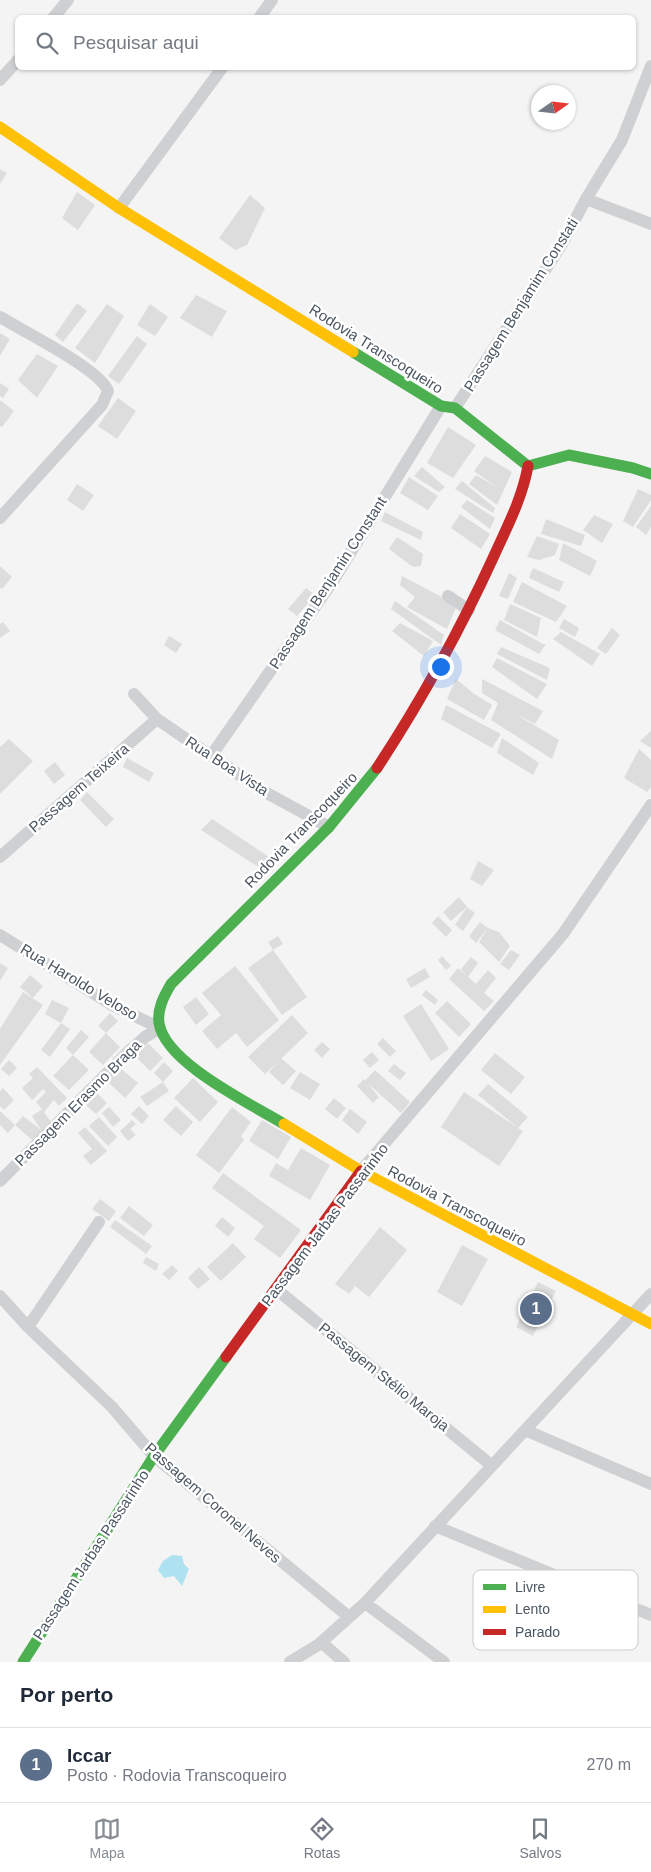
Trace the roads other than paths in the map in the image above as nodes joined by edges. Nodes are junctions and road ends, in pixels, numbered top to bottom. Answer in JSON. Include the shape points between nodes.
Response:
{"nodes":[{"id":1,"x":68,"y":0,"type":"edge"},
{"id":2,"x":272,"y":0,"type":"edge"},
{"id":3,"x":56,"y":15,"type":"edge"},
{"id":4,"x":261,"y":15,"type":"edge"},
{"id":5,"x":15,"y":63,"type":"edge"},
{"id":6,"x":651,"y":66,"type":"edge"},
{"id":7,"x":221,"y":70,"type":"edge"},
{"id":8,"x":0,"y":80,"type":"edge"},
{"id":9,"x":0,"y":127,"type":"edge"},
{"id":10,"x":586,"y":198,"type":"junction"},
{"id":11,"x":119,"y":208,"type":"junction"},
{"id":12,"x":651,"y":224,"type":"edge"},
{"id":13,"x":0,"y":317,"type":"edge"},
{"id":14,"x":441,"y":406,"type":"junction"},
{"id":15,"x":455,"y":408,"type":"junction"},
{"id":16,"x":528,"y":466,"type":"junction"},
{"id":17,"x":651,"y":474,"type":"edge"},
{"id":18,"x":0,"y":518,"type":"edge"},
{"id":19,"x":448,"y":596,"type":"dead end"},
{"id":20,"x":469,"y":610,"type":"junction"},
{"id":21,"x":134,"y":694,"type":"dead end"},
{"id":22,"x":157,"y":719,"type":"junction"},
{"id":23,"x":211,"y":756,"type":"junction"},
{"id":24,"x":651,"y":805,"type":"edge"},
{"id":25,"x":329,"y":827,"type":"junction"},
{"id":26,"x":0,"y":857,"type":"edge"},
{"id":27,"x":0,"y":935,"type":"edge"},
{"id":28,"x":160,"y":1028,"type":"junction"},
{"id":29,"x":361,"y":1171,"type":"junction"},
{"id":30,"x":0,"y":1181,"type":"edge"},
{"id":31,"x":99,"y":1222,"type":"dead end"},
{"id":32,"x":276,"y":1289,"type":"junction"},
{"id":33,"x":651,"y":1294,"type":"edge"},
{"id":34,"x":0,"y":1296,"type":"edge"},
{"id":35,"x":633,"y":1316,"type":"junction"},
{"id":36,"x":651,"y":1324,"type":"edge"},
{"id":37,"x":28,"y":1327,"type":"junction"},
{"id":38,"x":524,"y":1430,"type":"junction"},
{"id":39,"x":154,"y":1456,"type":"junction"},
{"id":40,"x":491,"y":1466,"type":"junction"},
{"id":41,"x":651,"y":1484,"type":"edge"},
{"id":42,"x":434,"y":1526,"type":"junction"},
{"id":43,"x":541,"y":1570,"type":"edge"},
{"id":44,"x":365,"y":1603,"type":"junction"},
{"id":45,"x":638,"y":1610,"type":"edge"},
{"id":46,"x":651,"y":1615,"type":"edge"},
{"id":47,"x":349,"y":1617,"type":"junction"},
{"id":48,"x":321,"y":1642,"type":"junction"},
{"id":49,"x":23,"y":1662,"type":"edge"},
{"id":50,"x":290,"y":1662,"type":"edge"},
{"id":51,"x":344,"y":1662,"type":"edge"},
{"id":52,"x":444,"y":1662,"type":"edge"}],
"edges":[{"from":1,"to":3,"type":"street"},
{"from":2,"to":4,"type":"street"},
{"from":5,"to":8,"type":"street"},
{"from":6,"to":10,"type":"street","name":"Passagem Benjamim Constati","via":[[622,140]]},
{"from":7,"to":11,"type":"street"},
{"from":9,"to":11,"type":"main road","name":"Rodovia Transcoqueiro"},
{"from":10,"to":12,"type":"street"},
{"from":10,"to":15,"type":"street","name":"Passagem Benjamim Constati","via":[[562,244]]},
{"from":11,"to":14,"type":"main road","name":"Rodovia Transcoqueiro"},
{"from":13,"to":18,"type":"street","via":[[74,360],[106,384],[108,391],[102,405]]},
{"from":14,"to":15,"type":"main road","name":"Rodovia Transcoqueiro"},
{"from":14,"to":23,"type":"street","name":"Passagem Benjamin Constant","via":[[333,581]]},
{"from":15,"to":16,"type":"main road","name":"Rodovia Transcoqueiro"},
{"from":16,"to":17,"type":"main road","via":[[569,455]]},
{"from":16,"to":20,"type":"main road","name":"Rodovia Transcoqueiro","via":[[523,492]]},
{"from":19,"to":20,"type":"street"},
{"from":20,"to":25,"type":"main road","name":"Rodovia Transcoqueiro","via":[[376,771]]},
{"from":21,"to":22,"type":"street","name":"Rua Boa Vista"},
{"from":22,"to":23,"type":"street","name":"Rua Boa Vista"},
{"from":22,"to":26,"type":"street","name":"Passagem Teixeira"},
{"from":23,"to":25,"type":"street","name":"Rua Boa Vista","via":[[265,792]]},
{"from":24,"to":29,"type":"street","name":"Passagem Jarbas Passarinho","via":[[563,934]]},
{"from":25,"to":28,"type":"main road","name":"Rodovia Transcoqueiro","via":[[171,984],[159,1010]]},
{"from":27,"to":28,"type":"street","name":"Rua Haroldo Veloso","via":[[112,1006]]},
{"from":28,"to":29,"type":"main road","name":"Rodovia Transcoqueiro","via":[[167,1044],[179,1058],[198,1072]]},
{"from":28,"to":30,"type":"street","name":"Passagem Erasmo Braga","via":[[129,1052]]},
{"from":29,"to":32,"type":"main road","name":"Passagem Jarbas Passarinho"},
{"from":29,"to":35,"type":"main road","name":"Rodovia Transcoqueiro"},
{"from":31,"to":37,"type":"street"},
{"from":32,"to":39,"type":"main road","name":"Passagem Jarbas Passarinho"},
{"from":32,"to":40,"type":"street","name":"Passagem Stélio Maroja"},
{"from":33,"to":35,"type":"street"},
{"from":34,"to":37,"type":"street","name":"Passagem Coronel Neves"},
{"from":35,"to":36,"type":"main road","name":"Rodovia Transcoqueiro"},
{"from":35,"to":38,"type":"street"},
{"from":37,"to":39,"type":"street","name":"Passagem Coronel Neves","via":[[112,1407]]},
{"from":38,"to":40,"type":"street"},
{"from":38,"to":41,"type":"street"},
{"from":39,"to":47,"type":"street","name":"Passagem Coronel Neves"},
{"from":39,"to":49,"type":"main road","name":"Passagem Jarbas Passarinho"},
{"from":40,"to":42,"type":"street"},
{"from":42,"to":43,"type":"street"},
{"from":42,"to":44,"type":"street"},
{"from":44,"to":47,"type":"street"},
{"from":44,"to":52,"type":"street"},
{"from":45,"to":46,"type":"street"},
{"from":47,"to":48,"type":"street"},
{"from":48,"to":50,"type":"street"},
{"from":48,"to":51,"type":"street"}]}
